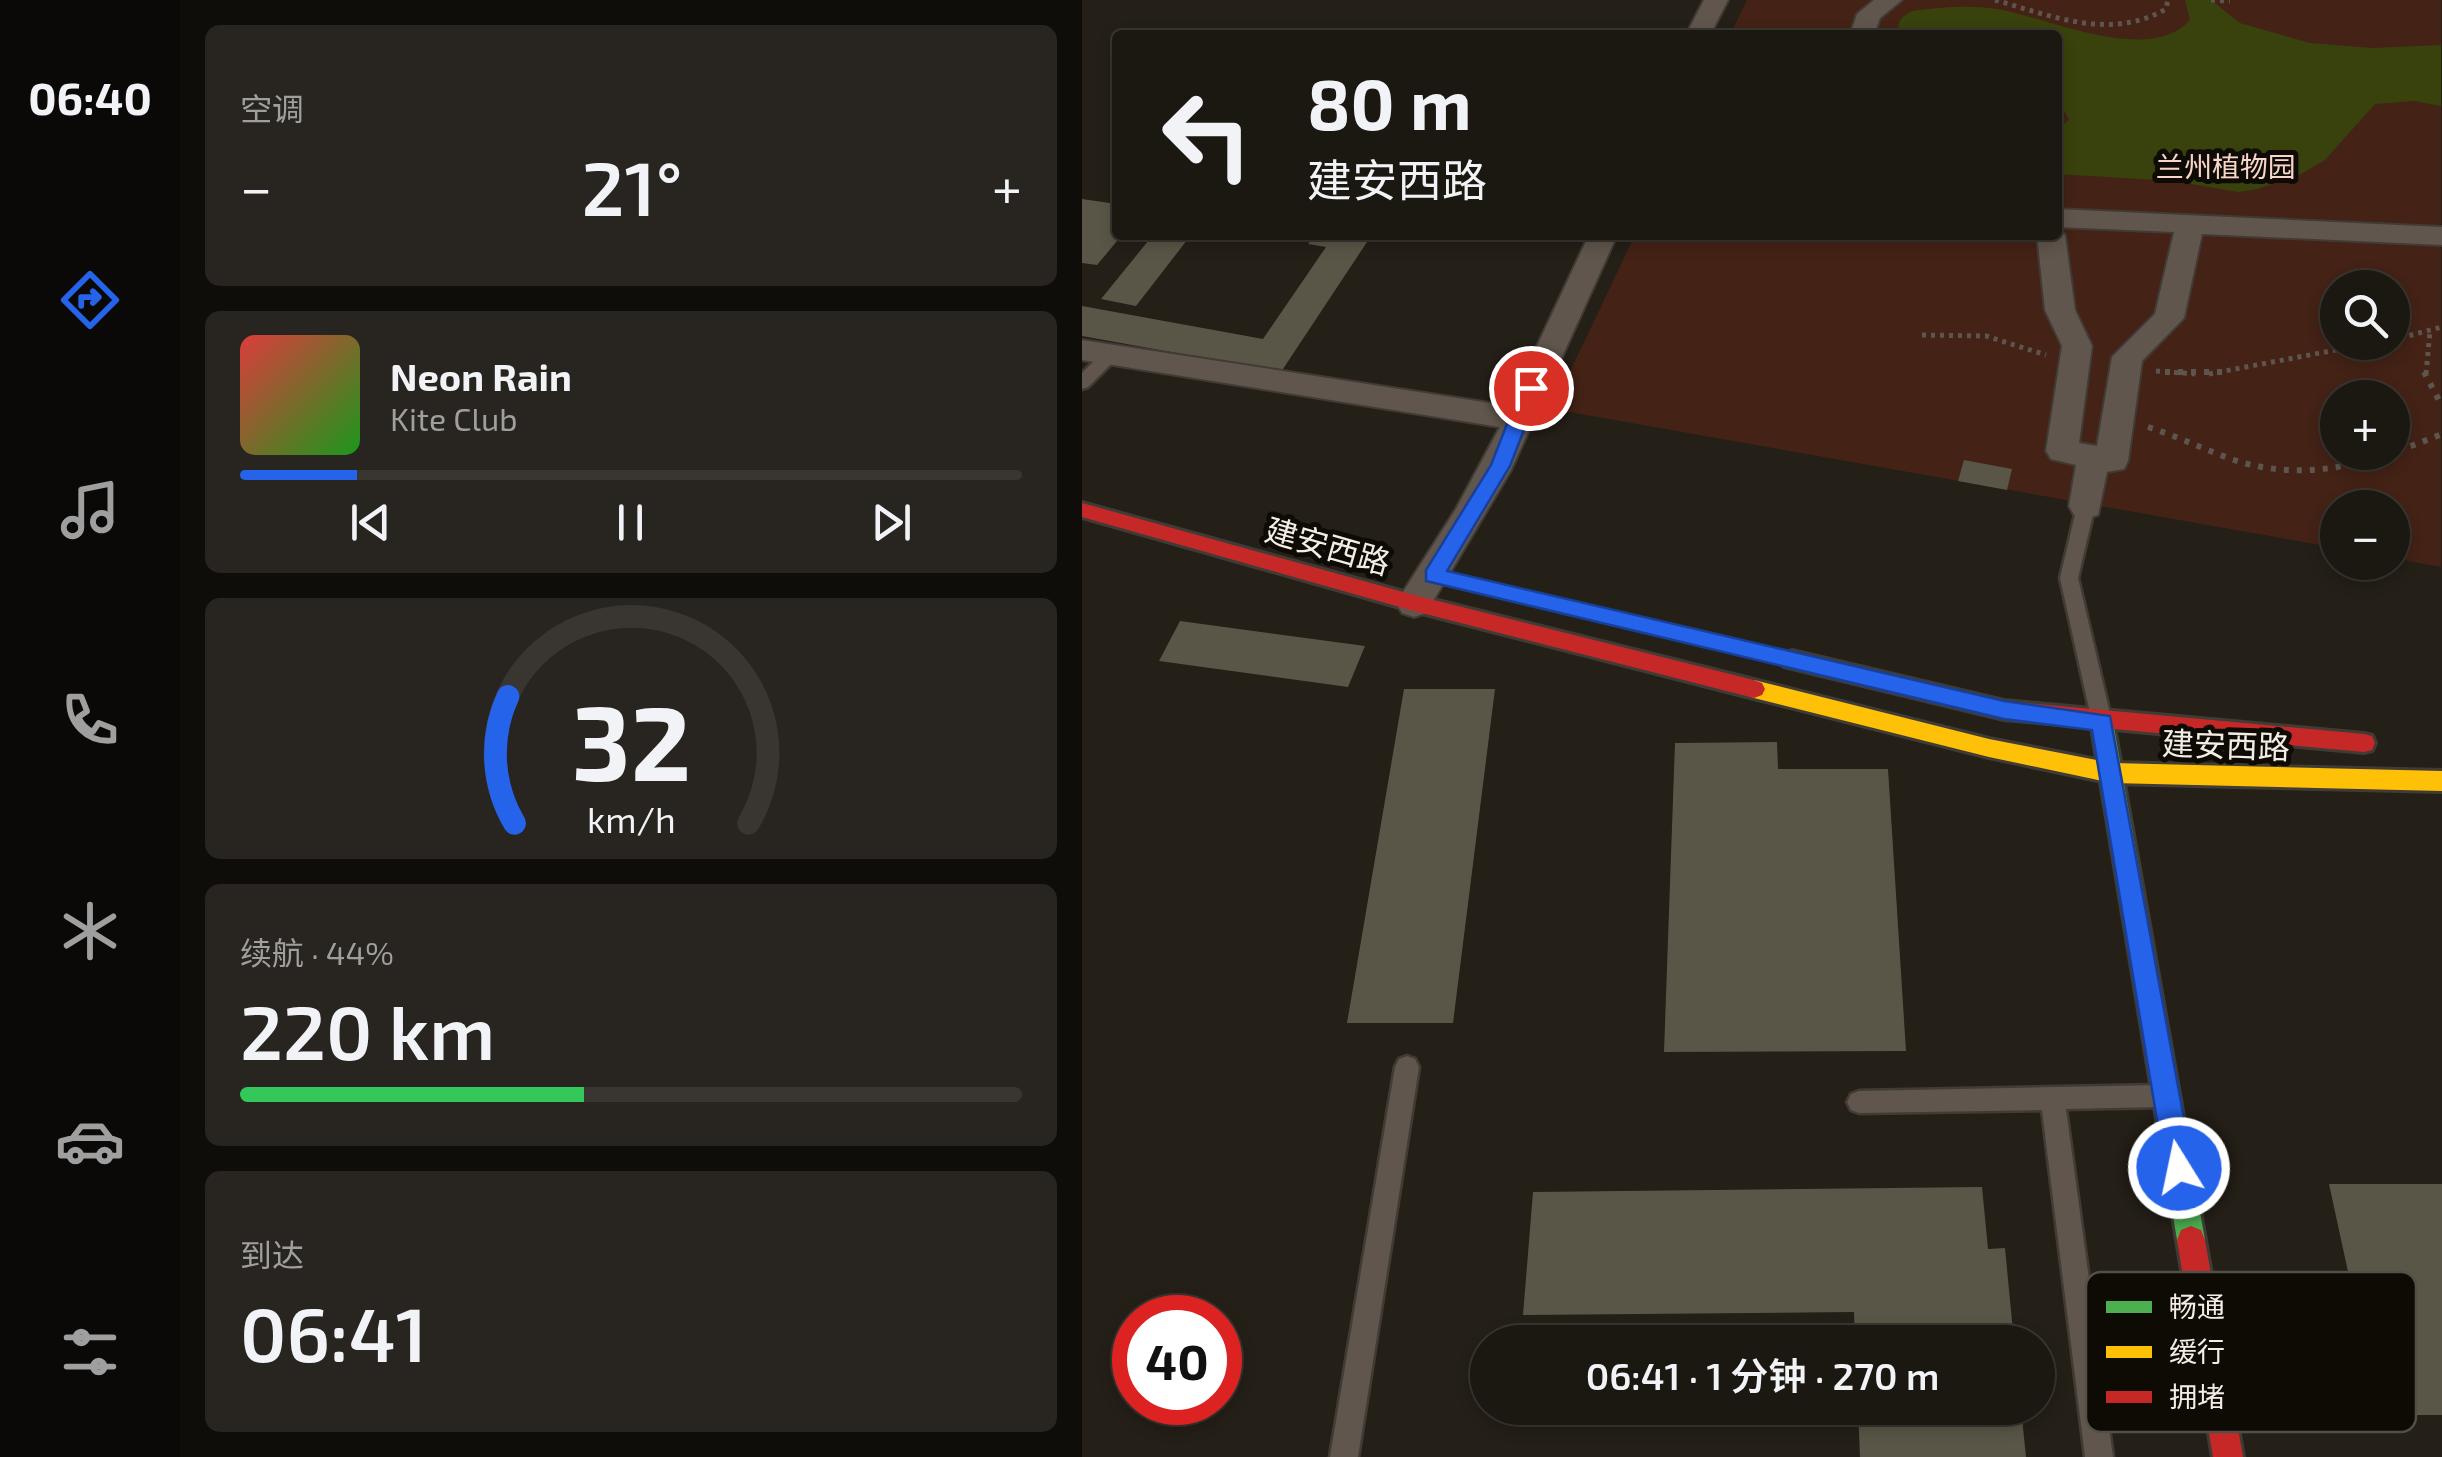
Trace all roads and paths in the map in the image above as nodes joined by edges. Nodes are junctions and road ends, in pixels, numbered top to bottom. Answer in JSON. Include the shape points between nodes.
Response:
{"nodes":[{"id":1,"x":1716,"y":0,"type":"edge"},
{"id":2,"x":1890,"y":0,"type":"edge"},
{"id":3,"x":1995,"y":0,"type":"edge"},
{"id":4,"x":2168,"y":0,"type":"edge"},
{"id":5,"x":2211,"y":0,"type":"edge"},
{"id":6,"x":2230,"y":1,"type":"edge"},
{"id":7,"x":1701,"y":30,"type":"edge"},
{"id":8,"x":1864,"y":30,"type":"edge"},
{"id":9,"x":2062,"y":218,"type":"edge"},
{"id":10,"x":2190,"y":224,"type":"junction"},
{"id":11,"x":2442,"y":236,"type":"edge"},
{"id":12,"x":1601,"y":240,"type":"edge"},
{"id":13,"x":2052,"y":240,"type":"edge"},
{"id":14,"x":2064,"y":318,"type":"junction"},
{"id":15,"x":2442,"y":327,"type":"edge"},
{"id":16,"x":2156,"y":331,"type":"junction"},
{"id":17,"x":2430,"y":331,"type":"junction"},
{"id":18,"x":1922,"y":335,"type":"dead end"},
{"id":19,"x":2410,"y":336,"type":"edge"},
{"id":20,"x":1096,"y":352,"type":"edge"},
{"id":21,"x":2320,"y":353,"type":"edge"},
{"id":22,"x":2125,"y":369,"type":"junction"},
{"id":23,"x":2070,"y":382,"type":"junction"},
{"id":24,"x":1082,"y":383,"type":"edge"},
{"id":25,"x":2442,"y":406,"type":"edge"},
{"id":26,"x":2115,"y":417,"type":"junction"},
{"id":27,"x":1516,"y":418,"type":"junction"},
{"id":28,"x":2442,"y":434,"type":"edge"},
{"id":29,"x":2094,"y":458,"type":"junction"},
{"id":30,"x":2086,"y":506,"type":"joint"},
{"id":31,"x":1082,"y":510,"type":"edge"},
{"id":32,"x":1429,"y":582,"type":"junction"},
{"id":33,"x":1776,"y":656,"type":"dead end"},
{"id":34,"x":2102,"y":722,"type":"junction"},
{"id":35,"x":2384,"y":744,"type":"dead end"},
{"id":36,"x":2112,"y":773,"type":"junction"},
{"id":37,"x":2442,"y":781,"type":"edge"},
{"id":38,"x":1407,"y":1067,"type":"dead end"},
{"id":39,"x":2167,"y":1095,"type":"junction"},
{"id":40,"x":2053,"y":1100,"type":"junction"},
{"id":41,"x":1860,"y":1102,"type":"dead end"},
{"id":42,"x":2197,"y":1272,"type":"edge"},
{"id":43,"x":2086,"y":1356,"type":"edge"},
{"id":44,"x":2096,"y":1432,"type":"edge"},
{"id":45,"x":2224,"y":1432,"type":"edge"},
{"id":46,"x":1344,"y":1457,"type":"edge"},
{"id":47,"x":2099,"y":1457,"type":"edge"},
{"id":48,"x":2228,"y":1457,"type":"edge"}],
"edges":[{"from":1,"to":7,"type":"street"},
{"from":2,"to":8,"type":"street","via":[[1869,14]]},
{"from":3,"to":4,"type":"path","via":[[2114,28],[2149,22],[2166,10]]},
{"from":5,"to":6,"type":"path"},
{"from":9,"to":10,"type":"street"},
{"from":10,"to":11,"type":"street"},
{"from":10,"to":16,"type":"street","via":[[2170,318]]},
{"from":12,"to":27,"type":"street"},
{"from":13,"to":14,"type":"street"},
{"from":14,"to":16,"type":"street","via":[[2088,332]]},
{"from":14,"to":23,"type":"street","via":[[2077,346]]},
{"from":15,"to":17,"type":"path"},
{"from":16,"to":22,"type":"street","via":[[2127,357]]},
{"from":17,"to":19,"type":"path"},
{"from":17,"to":25,"type":"path","via":[[2424,372]]},
{"from":18,"to":23,"type":"path","via":[[1955,330],[2027,346],[2047,356]]},
{"from":20,"to":24,"type":"lane"},
{"from":20,"to":27,"type":"street"},
{"from":21,"to":22,"type":"path","via":[[2205,375]]},
{"from":22,"to":26,"type":"street"},
{"from":23,"to":29,"type":"street","via":[[2062,451]]},
{"from":26,"to":28,"type":"path","via":[[2287,473],[2334,473]]},
{"from":26,"to":29,"type":"street","via":[[2112,461]]},
{"from":27,"to":32,"type":"street","via":[[1500,466]]},
{"from":29,"to":30,"type":"street"},
{"from":30,"to":34,"type":"lane","via":[[2068,578]]},
{"from":31,"to":32,"type":"main road","name":"建安西路"},
{"from":32,"to":36,"type":"main road","name":"建安西路","via":[[1989,748]]},
{"from":33,"to":34,"type":"main road","name":"建安西路","via":[[2004,710]]},
{"from":34,"to":35,"type":"main road","name":"建安西路"},
{"from":34,"to":36,"type":"main road"},
{"from":36,"to":37,"type":"main road","name":"建安西路"},
{"from":36,"to":39,"type":"main road"},
{"from":38,"to":46,"type":"lane"},
{"from":39,"to":40,"type":"lane"},
{"from":39,"to":42,"type":"main road"},
{"from":40,"to":41,"type":"lane"},
{"from":40,"to":43,"type":"lane"},
{"from":44,"to":47,"type":"lane"},
{"from":45,"to":48,"type":"main road"}]}
